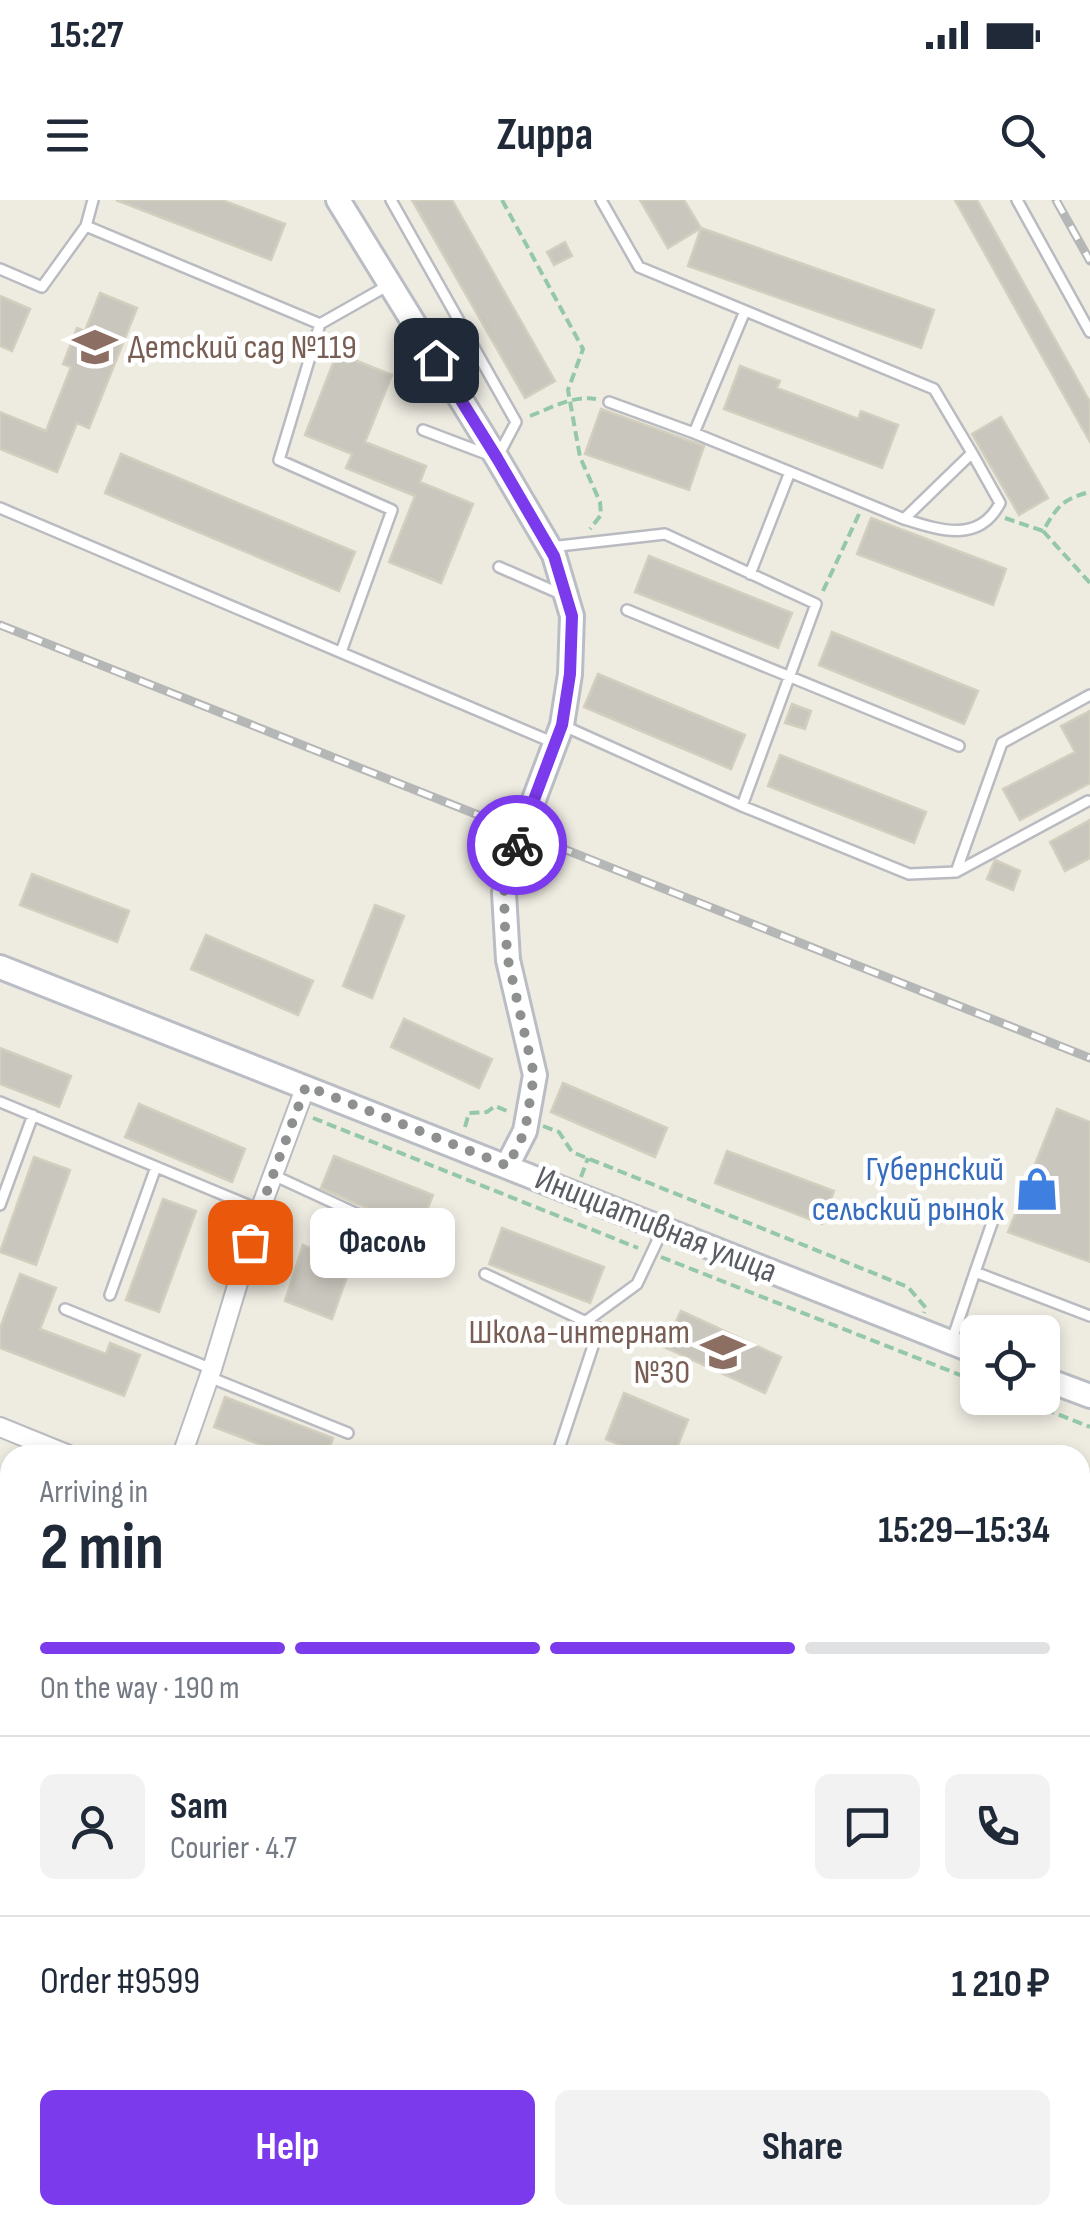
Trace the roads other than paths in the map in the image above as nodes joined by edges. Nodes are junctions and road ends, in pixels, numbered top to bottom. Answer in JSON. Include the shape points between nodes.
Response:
{"nodes":[{"id":1,"x":93,"y":200,"type":"edge"},
{"id":2,"x":338,"y":200,"type":"edge"},
{"id":3,"x":391,"y":200,"type":"edge"},
{"id":4,"x":601,"y":200,"type":"edge"},
{"id":5,"x":1017,"y":200,"type":"edge"},
{"id":6,"x":86,"y":226,"type":"junction"},
{"id":7,"x":0,"y":269,"type":"edge"},
{"id":8,"x":389,"y":284,"type":"junction"},
{"id":9,"x":745,"y":311,"type":"junction"},
{"id":10,"x":320,"y":324,"type":"junction"},
{"id":11,"x":1090,"y":332,"type":"edge"},
{"id":12,"x":609,"y":402,"type":"road end"},
{"id":13,"x":424,"y":430,"type":"dead end"},
{"id":14,"x":694,"y":433,"type":"junction"},
{"id":15,"x":972,"y":453,"type":"junction"},
{"id":16,"x":497,"y":458,"type":"junction"},
{"id":17,"x":790,"y":472,"type":"junction"},
{"id":18,"x":0,"y":508,"type":"edge"},
{"id":19,"x":904,"y":519,"type":"junction"},
{"id":20,"x":549,"y":548,"type":"junction"},
{"id":21,"x":499,"y":567,"type":"dead end"},
{"id":22,"x":750,"y":574,"type":"junction"},
{"id":23,"x":566,"y":596,"type":"junction"},
{"id":24,"x":628,"y":610,"type":"dead end"},
{"id":25,"x":341,"y":652,"type":"junction"},
{"id":26,"x":789,"y":677,"type":"junction"},
{"id":27,"x":1090,"y":695,"type":"edge"},
{"id":28,"x":558,"y":734,"type":"junction"},
{"id":29,"x":959,"y":746,"type":"dead end"},
{"id":30,"x":1088,"y":801,"type":"dead end"},
{"id":31,"x":742,"y":806,"type":"junction"},
{"id":32,"x":956,"y":872,"type":"junction"},
{"id":33,"x":0,"y":966,"type":"edge"},
{"id":34,"x":306,"y":1086,"type":"junction"},
{"id":35,"x":0,"y":1102,"type":"edge"},
{"id":36,"x":32,"y":1115,"type":"junction"},
{"id":37,"x":156,"y":1166,"type":"junction"},
{"id":38,"x":508,"y":1166,"type":"junction"},
{"id":39,"x":273,"y":1175,"type":"junction"},
{"id":40,"x":0,"y":1206,"type":"edge"},
{"id":41,"x":260,"y":1210,"type":"junction"},
{"id":42,"x":992,"y":1224,"type":"dead end"},
{"id":43,"x":663,"y":1228,"type":"junction"},
{"id":44,"x":416,"y":1240,"type":"dead end"},
{"id":45,"x":975,"y":1272,"type":"junction"},
{"id":46,"x":485,"y":1274,"type":"dead end"},
{"id":47,"x":110,"y":1295,"type":"dead end"},
{"id":48,"x":66,"y":1309,"type":"dead end"},
{"id":49,"x":1090,"y":1316,"type":"edge"},
{"id":50,"x":585,"y":1322,"type":"junction"},
{"id":51,"x":951,"y":1342,"type":"junction"},
{"id":52,"x":960,"y":1346,"type":"edge"},
{"id":53,"x":210,"y":1373,"type":"junction"},
{"id":54,"x":1060,"y":1385,"type":"edge"},
{"id":55,"x":1090,"y":1396,"type":"edge"},
{"id":56,"x":0,"y":1428,"type":"edge"},
{"id":57,"x":348,"y":1434,"type":"dead end"},
{"id":58,"x":43,"y":1445,"type":"edge"},
{"id":59,"x":185,"y":1445,"type":"edge"},
{"id":60,"x":560,"y":1445,"type":"edge"}],
"edges":[{"from":1,"to":6,"type":"lane"},
{"from":2,"to":8,"type":"main road"},
{"from":3,"to":16,"type":"lane","via":[[516,422]]},
{"from":4,"to":9,"type":"lane","via":[[639,267]]},
{"from":5,"to":11,"type":"lane"},
{"from":6,"to":7,"type":"lane","via":[[42,286]]},
{"from":6,"to":10,"type":"lane"},
{"from":8,"to":10,"type":"lane"},
{"from":8,"to":16,"type":"main road"},
{"from":9,"to":14,"type":"lane"},
{"from":9,"to":15,"type":"lane","via":[[934,388]]},
{"from":10,"to":25,"type":"lane","via":[[279,460],[392,510]]},
{"from":12,"to":14,"type":"lane"},
{"from":13,"to":16,"type":"lane"},
{"from":14,"to":17,"type":"lane"},
{"from":15,"to":19,"type":"lane"},
{"from":15,"to":19,"type":"lane","via":[[1000,503],[994,514],[968,531]]},
{"from":16,"to":20,"type":"main road"},
{"from":17,"to":19,"type":"lane"},
{"from":17,"to":22,"type":"lane"},
{"from":18,"to":25,"type":"lane"},
{"from":20,"to":22,"type":"lane","via":[[666,534]]},
{"from":20,"to":23,"type":"main road"},
{"from":21,"to":23,"type":"lane"},
{"from":22,"to":26,"type":"lane","via":[[816,604]]},
{"from":23,"to":28,"type":"main road","via":[[570,674]]},
{"from":24,"to":26,"type":"lane"},
{"from":25,"to":28,"type":"lane"},
{"from":26,"to":29,"type":"lane"},
{"from":26,"to":31,"type":"lane"},
{"from":27,"to":32,"type":"lane","via":[[1002,743]]},
{"from":28,"to":31,"type":"lane"},
{"from":28,"to":38,"type":"main road","via":[[504,893],[508,960],[534,1075],[525,1131]]},
{"from":30,"to":32,"type":"lane"},
{"from":31,"to":32,"type":"lane","via":[[908,874]]},
{"from":33,"to":34,"type":"main road","name":"Инициативная улица"},
{"from":34,"to":38,"type":"main road","name":"Инициативная улица"},
{"from":34,"to":39,"type":"street"},
{"from":35,"to":36,"type":"lane"},
{"from":36,"to":37,"type":"lane"},
{"from":36,"to":40,"type":"lane"},
{"from":37,"to":41,"type":"lane"},
{"from":37,"to":47,"type":"lane"},
{"from":38,"to":43,"type":"main road","name":"Инициативная улица"},
{"from":39,"to":41,"type":"street"},
{"from":39,"to":44,"type":"lane"},
{"from":41,"to":53,"type":"street"},
{"from":42,"to":45,"type":"lane"},
{"from":43,"to":50,"type":"lane","via":[[636,1284]]},
{"from":43,"to":51,"type":"main road","name":"Инициативная улица"},
{"from":45,"to":49,"type":"lane"},
{"from":45,"to":51,"type":"lane"},
{"from":46,"to":50,"type":"lane"},
{"from":48,"to":53,"type":"lane"},
{"from":50,"to":60,"type":"lane","via":[[599,1328]]},
{"from":51,"to":52,"type":"main road","name":"Инициативная улица"},
{"from":53,"to":57,"type":"lane"},
{"from":53,"to":59,"type":"street"},
{"from":54,"to":55,"type":"main road"},
{"from":56,"to":58,"type":"street"}]}
